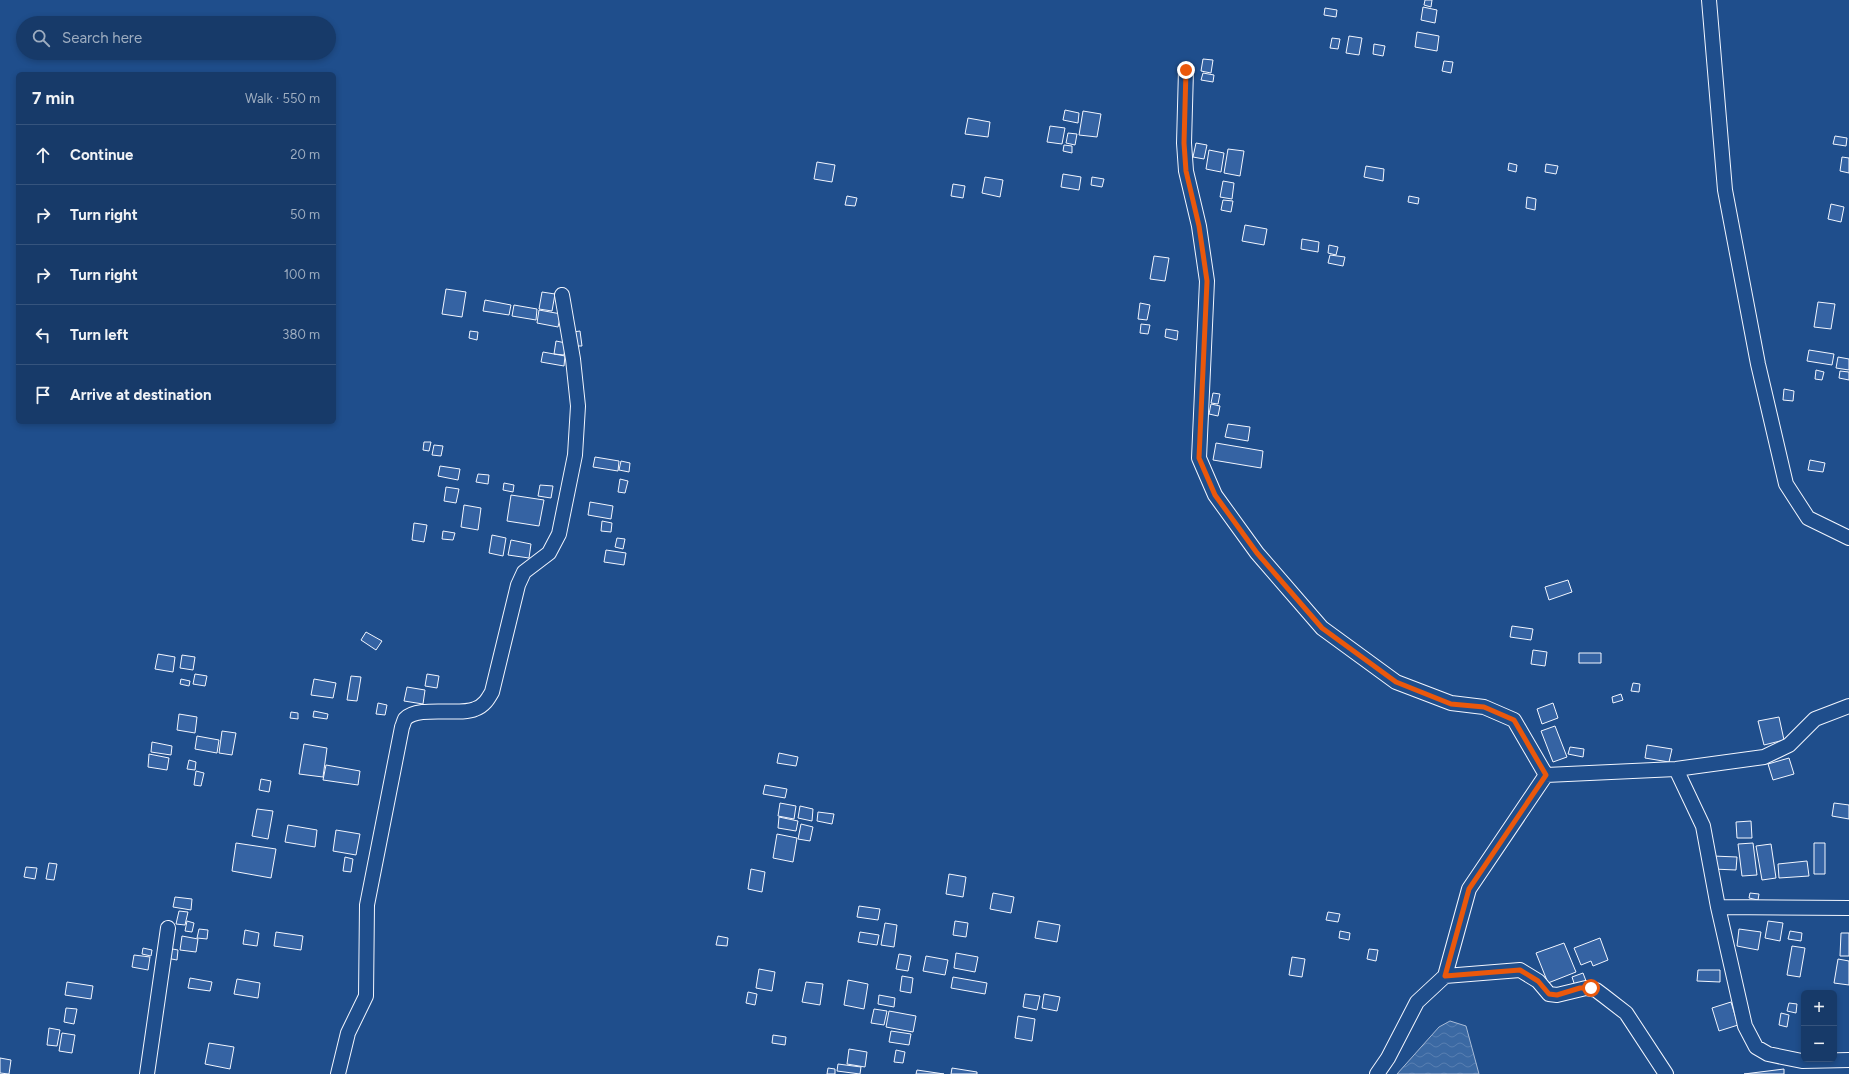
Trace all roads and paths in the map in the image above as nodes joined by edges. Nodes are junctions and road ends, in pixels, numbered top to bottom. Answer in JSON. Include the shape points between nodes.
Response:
{"nodes":[{"id":1,"x":1709,"y":0,"type":"edge"},
{"id":2,"x":1186,"y":70,"type":"dead end"},
{"id":3,"x":562,"y":295,"type":"dead end"},
{"id":4,"x":1849,"y":538,"type":"edge"},
{"id":5,"x":1849,"y":706,"type":"edge"},
{"id":6,"x":1676,"y":769,"type":"junction"},
{"id":7,"x":1546,"y":775,"type":"junction"},
{"id":8,"x":1718,"y":907,"type":"junction"},
{"id":9,"x":1849,"y":908,"type":"edge"},
{"id":10,"x":168,"y":928,"type":"dead end"},
{"id":11,"x":1445,"y":976,"type":"junction"},
{"id":12,"x":1849,"y":1060,"type":"edge"},
{"id":13,"x":147,"y":1074,"type":"edge"},
{"id":14,"x":338,"y":1074,"type":"edge"},
{"id":15,"x":1377,"y":1074,"type":"edge"},
{"id":16,"x":1666,"y":1074,"type":"edge"}],
"edges":[{"from":1,"to":4,"type":"street","via":[[1725,190],[1758,364],[1786,484],[1808,518]]},
{"from":2,"to":7,"type":"street","via":[[1186,171],[1199,226],[1207,281],[1199,458],[1215,495],[1257,553],[1322,628],[1396,682],[1451,704],[1484,707],[1514,720]]},
{"from":3,"to":14,"type":"street","via":[[578,406],[575,456],[559,534],[549,553],[524,572],[518,585],[492,692],[487,701],[475,710],[413,714],[405,719],[367,905],[366,996],[348,1033]]},
{"from":5,"to":6,"type":"street","via":[[1815,718],[1789,745],[1764,757]]},
{"from":6,"to":7,"type":"street"},
{"from":6,"to":8,"type":"street","via":[[1703,826]]},
{"from":7,"to":11,"type":"street","via":[[1469,889]]},
{"from":8,"to":9,"type":"street"},
{"from":8,"to":12,"type":"street","via":[[1745,1026],[1756,1047],[1768,1054],[1802,1061]]},
{"from":10,"to":13,"type":"street"},
{"from":11,"to":15,"type":"street","via":[[1417,1002]]},
{"from":11,"to":16,"type":"street","via":[[1520,970],[1538,981],[1549,994],[1557,995],[1586,988],[1596,990],[1626,1013]]}]}
